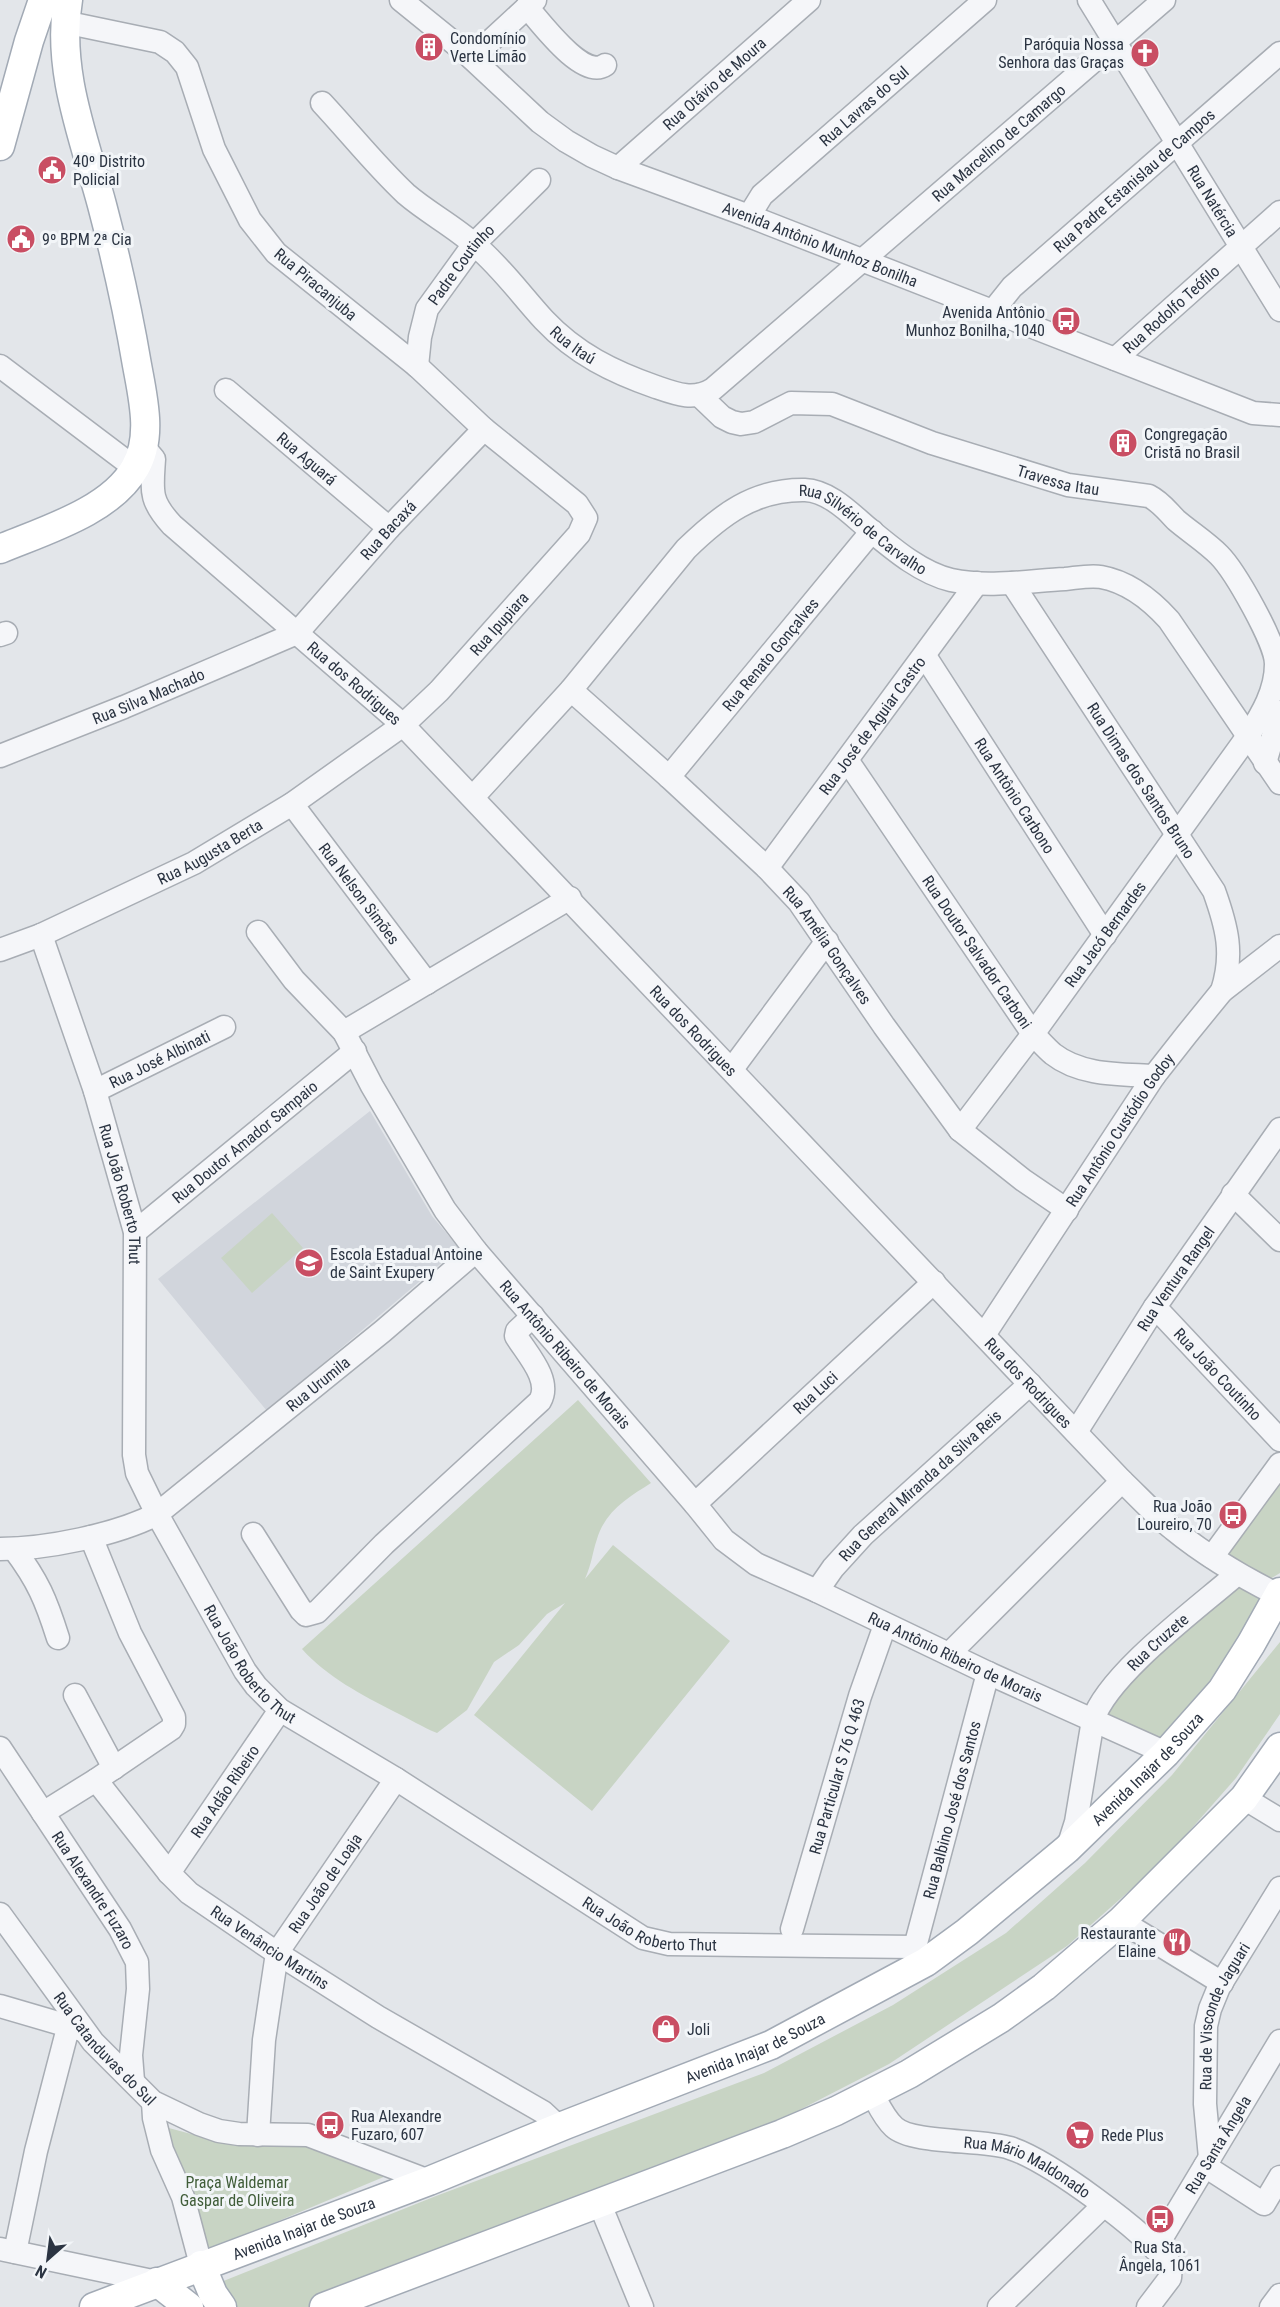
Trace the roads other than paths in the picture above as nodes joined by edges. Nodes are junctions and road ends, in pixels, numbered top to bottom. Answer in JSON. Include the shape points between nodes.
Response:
{"nodes":[{"id":1,"x":43,"y":0,"type":"edge"},
{"id":2,"x":401,"y":0,"type":"edge"},
{"id":3,"x":809,"y":0,"type":"edge"},
{"id":4,"x":986,"y":0,"type":"edge"},
{"id":5,"x":1089,"y":0,"type":"edge"},
{"id":6,"x":1164,"y":0,"type":"edge"},
{"id":7,"x":531,"y":4,"type":"edge"},
{"id":8,"x":66,"y":11,"type":"edge"},
{"id":9,"x":1116,"y":41,"type":"junction"},
{"id":10,"x":1280,"y":53,"type":"edge"},
{"id":11,"x":24,"y":57,"type":"junction"},
{"id":12,"x":472,"y":58,"type":"junction"},
{"id":13,"x":67,"y":62,"type":"junction"},
{"id":14,"x":605,"y":65,"type":"dead end"},
{"id":15,"x":322,"y":103,"type":"dead end"},
{"id":16,"x":2,"y":130,"type":"edge"},
{"id":17,"x":1177,"y":142,"type":"junction"},
{"id":18,"x":618,"y":168,"type":"junction"},
{"id":19,"x":539,"y":180,"type":"dead end"},
{"id":20,"x":1280,"y":212,"type":"edge"},
{"id":21,"x":749,"y":216,"type":"junction"},
{"id":22,"x":474,"y":244,"type":"junction"},
{"id":23,"x":1241,"y":247,"type":"junction"},
{"id":24,"x":862,"y":261,"type":"junction"},
{"id":25,"x":1280,"y":310,"type":"edge"},
{"id":26,"x":992,"y":312,"type":"junction"},
{"id":27,"x":1115,"y":359,"type":"junction"},
{"id":28,"x":0,"y":366,"type":"edge"},
{"id":29,"x":417,"y":366,"type":"junction"},
{"id":30,"x":226,"y":390,"type":"dead end"},
{"id":31,"x":699,"y":395,"type":"junction"},
{"id":32,"x":1278,"y":419,"type":"edge"},
{"id":33,"x":484,"y":429,"type":"junction"},
{"id":34,"x":139,"y":457,"type":"junction"},
{"id":35,"x":586,"y":518,"type":"joint"},
{"id":36,"x":389,"y":528,"type":"junction"},
{"id":37,"x":872,"y":531,"type":"junction"},
{"id":38,"x":0,"y":549,"type":"edge"},
{"id":39,"x":977,"y":583,"type":"junction"},
{"id":40,"x":1012,"y":583,"type":"junction"},
{"id":41,"x":297,"y":633,"type":"junction"},
{"id":42,"x":925,"y":656,"type":"junction"},
{"id":43,"x":571,"y":690,"type":"junction"},
{"id":44,"x":1280,"y":712,"type":"edge"},
{"id":45,"x":403,"y":725,"type":"junction"},
{"id":46,"x":1248,"y":736,"type":"junction"},
{"id":47,"x":0,"y":756,"type":"edge"},
{"id":48,"x":1232,"y":758,"type":"junction"},
{"id":49,"x":847,"y":760,"type":"junction"},
{"id":50,"x":1265,"y":763,"type":"junction"},
{"id":51,"x":669,"y":777,"type":"junction"},
{"id":52,"x":1280,"y":783,"type":"edge"},
{"id":53,"x":1280,"y":788,"type":"edge"},
{"id":54,"x":473,"y":797,"type":"junction"},
{"id":55,"x":292,"y":804,"type":"junction"},
{"id":56,"x":1177,"y":834,"type":"junction"},
{"id":57,"x":767,"y":868,"type":"junction"},
{"id":58,"x":570,"y":898,"type":"junction"},
{"id":59,"x":258,"y":932,"type":"dead end"},
{"id":60,"x":41,"y":935,"type":"junction"},
{"id":61,"x":1105,"y":935,"type":"junction"},
{"id":62,"x":827,"y":941,"type":"junction"},
{"id":63,"x":1280,"y":946,"type":"edge"},
{"id":64,"x":0,"y":950,"type":"edge"},
{"id":65,"x":426,"y":984,"type":"junction"},
{"id":66,"x":1222,"y":991,"type":"junction"},
{"id":67,"x":224,"y":1027,"type":"dead end"},
{"id":68,"x":1033,"y":1034,"type":"junction"},
{"id":69,"x":350,"y":1042,"type":"junction"},
{"id":70,"x":732,"y":1069,"type":"junction"},
{"id":71,"x":1154,"y":1076,"type":"junction"},
{"id":72,"x":95,"y":1091,"type":"junction"},
{"id":73,"x":1280,"y":1129,"type":"edge"},
{"id":74,"x":960,"y":1130,"type":"junction"},
{"id":75,"x":1233,"y":1194,"type":"junction"},
{"id":76,"x":1067,"y":1210,"type":"junction"},
{"id":77,"x":135,"y":1232,"type":"junction"},
{"id":78,"x":1280,"y":1240,"type":"edge"},
{"id":79,"x":476,"y":1251,"type":"junction"},
{"id":80,"x":934,"y":1282,"type":"junction"},
{"id":81,"x":1155,"y":1307,"type":"junction"},
{"id":82,"x":533,"y":1316,"type":"junction"},
{"id":83,"x":984,"y":1335,"type":"junction"},
{"id":84,"x":1030,"y":1384,"type":"junction"},
{"id":85,"x":1076,"y":1432,"type":"junction"},
{"id":86,"x":1280,"y":1440,"type":"edge"},
{"id":87,"x":1280,"y":1464,"type":"edge"},
{"id":88,"x":1122,"y":1481,"type":"junction"},
{"id":89,"x":695,"y":1504,"type":"junction"},
{"id":90,"x":157,"y":1514,"type":"junction"},
{"id":91,"x":253,"y":1534,"type":"dead end"},
{"id":92,"x":91,"y":1537,"type":"junction"},
{"id":93,"x":7,"y":1549,"type":"edge"},
{"id":94,"x":1212,"y":1557,"type":"junction"},
{"id":95,"x":1237,"y":1574,"type":"junction"},
{"id":96,"x":817,"y":1591,"type":"junction"},
{"id":97,"x":1280,"y":1595,"type":"edge"},
{"id":98,"x":885,"y":1625,"type":"junction"},
{"id":99,"x":58,"y":1638,"type":"dead end"},
{"id":100,"x":949,"y":1654,"type":"junction"},
{"id":101,"x":988,"y":1673,"type":"junction"},
{"id":102,"x":75,"y":1695,"type":"dead end"},
{"id":103,"x":280,"y":1710,"type":"junction"},
{"id":104,"x":1093,"y":1720,"type":"junction"},
{"id":105,"x":0,"y":1748,"type":"edge"},
{"id":106,"x":1280,"y":1748,"type":"edge"},
{"id":107,"x":1166,"y":1754,"type":"junction"},
{"id":108,"x":105,"y":1774,"type":"junction"},
{"id":109,"x":396,"y":1779,"type":"junction"},
{"id":110,"x":1244,"y":1798,"type":"junction"},
{"id":111,"x":43,"y":1813,"type":"junction"},
{"id":112,"x":1280,"y":1820,"type":"edge"},
{"id":113,"x":1067,"y":1849,"type":"junction"},
{"id":114,"x":169,"y":1874,"type":"junction"},
{"id":115,"x":1280,"y":1888,"type":"edge"},
{"id":116,"x":0,"y":1914,"type":"edge"},
{"id":117,"x":1121,"y":1921,"type":"junction"},
{"id":118,"x":792,"y":1929,"type":"dead end"},
{"id":119,"x":277,"y":1953,"type":"junction"},
{"id":120,"x":921,"y":1954,"type":"junction"},
{"id":121,"x":1222,"y":1983,"type":"junction"},
{"id":122,"x":0,"y":2006,"type":"edge"},
{"id":123,"x":76,"y":2029,"type":"junction"},
{"id":124,"x":1280,"y":2041,"type":"edge"},
{"id":125,"x":133,"y":2081,"type":"junction"},
{"id":126,"x":872,"y":2093,"type":"junction"},
{"id":127,"x":153,"y":2102,"type":"junction"},
{"id":128,"x":559,"y":2127,"type":"junction"},
{"id":129,"x":258,"y":2135,"type":"junction"},
{"id":130,"x":1208,"y":2162,"type":"junction"},
{"id":131,"x":1280,"y":2177,"type":"edge"},
{"id":132,"x":429,"y":2181,"type":"junction"},
{"id":133,"x":599,"y":2202,"type":"junction"},
{"id":134,"x":1103,"y":2206,"type":"junction"},
{"id":135,"x":1155,"y":2248,"type":"junction"},
{"id":136,"x":7,"y":2250,"type":"edge"},
{"id":137,"x":201,"y":2265,"type":"junction"},
{"id":138,"x":157,"y":2282,"type":"junction"},
{"id":139,"x":94,"y":2307,"type":"edge"},
{"id":140,"x":189,"y":2307,"type":"edge"},
{"id":141,"x":222,"y":2307,"type":"edge"},
{"id":142,"x":324,"y":2307,"type":"edge"},
{"id":143,"x":642,"y":2307,"type":"edge"},
{"id":144,"x":999,"y":2307,"type":"edge"},
{"id":145,"x":1148,"y":2307,"type":"edge"}],
"edges":[{"from":1,"to":11,"type":"main road"},
{"from":2,"to":12,"type":"street","name":"Avenida Antônio Munhoz Bonilha"},
{"from":3,"to":18,"type":"street","name":"Rua Otávio de Moura"},
{"from":4,"to":21,"type":"street","name":"Rua Lavras do Sul","via":[[762,195]]},
{"from":5,"to":9,"type":"street","name":"Rua Natércia"},
{"from":6,"to":9,"type":"street","name":"Rua Marcelino de Camargo"},
{"from":7,"to":12,"type":"street"},
{"from":7,"to":14,"type":"street","via":[[579,63],[595,69]]},
{"from":8,"to":13,"type":"main road"},
{"from":8,"to":29,"type":"street","name":"Rua Piracanjuba","via":[[160,42],[176,52],[187,67],[214,149],[249,220],[276,253]]},
{"from":9,"to":17,"type":"street","name":"Rua Natércia"},
{"from":9,"to":24,"type":"street","name":"Rua Marcelino de Camargo"},
{"from":10,"to":17,"type":"street","name":"Rua Padre Estanislau de Campos"},
{"from":11,"to":13,"type":"main road","via":[[45,45],[58,48]]},
{"from":11,"to":16,"type":"main road"},
{"from":12,"to":18,"type":"street","name":"Avenida Antônio Munhoz Bonilha","via":[[540,122],[566,141]]},
{"from":13,"to":34,"type":"main road","via":[[80,135],[102,205],[131,327],[145,420]]},
{"from":15,"to":22,"type":"street","name":"Rua Itaú","via":[[408,195]]},
{"from":17,"to":23,"type":"street","name":"Rua Natércia"},
{"from":17,"to":26,"type":"street","name":"Rua Padre Estanislau de Campos","via":[[1012,287]]},
{"from":18,"to":21,"type":"street","name":"Avenida Antônio Munhoz Bonilha"},
{"from":19,"to":22,"type":"street","name":"Padre Coutinho"},
{"from":20,"to":23,"type":"street","name":"Rua Rodolfo Teófilo"},
{"from":21,"to":24,"type":"street","name":"Avenida Antônio Munhoz Bonilha"},
{"from":22,"to":29,"type":"street","name":"Padre Coutinho","via":[[428,309]]},
{"from":22,"to":31,"type":"street","name":"Rua Itaú","via":[[544,320],[590,359],[663,390],[691,397]]},
{"from":23,"to":25,"type":"street","name":"Rua Natércia"},
{"from":23,"to":27,"type":"street","name":"Rua Rodolfo Teófilo"},
{"from":24,"to":26,"type":"street","name":"Avenida Antônio Munhoz Bonilha"},
{"from":24,"to":31,"type":"street","via":[[713,389]]},
{"from":26,"to":27,"type":"street","name":"Avenida Antônio Munhoz Bonilha"},
{"from":27,"to":32,"type":"street","name":"Avenida Antônio Munhoz Bonilha","via":[[1252,413]]},
{"from":28,"to":34,"type":"street"},
{"from":29,"to":33,"type":"street","name":"Rua Piracanjuba"},
{"from":30,"to":36,"type":"street","name":"Rua Aguará"},
{"from":31,"to":46,"type":"street","name":"Travessa Itau","via":[[722,417],[741,424],[754,422],[791,403],[832,404],[932,443],[1068,485],[1149,496],[1159,501],[1220,556],[1246,596],[1275,654],[1266,708]]},
{"from":33,"to":35,"type":"street","name":"Rua Piracanjuba","via":[[578,504]]},
{"from":33,"to":36,"type":"street","name":"Rua Bacaxá"},
{"from":34,"to":38,"type":"main road","via":[[109,496],[89,510]]},
{"from":34,"to":41,"type":"street","name":"Rua dos Rodrigues","via":[[154,459],[151,485],[161,513]]},
{"from":35,"to":45,"type":"street","name":"Rua Ipupiara","via":[[571,543],[439,691]]},
{"from":36,"to":41,"type":"street","name":"Rua Bacaxá"},
{"from":37,"to":39,"type":"street","name":"Rua Silvério de Carvalho","via":[[924,569],[950,580]]},
{"from":37,"to":43,"type":"street","name":"Rua Silvério de Carvalho","via":[[830,499],[809,490],[784,490],[760,496],[732,510],[686,549]]},
{"from":37,"to":51,"type":"street","name":"Rua Renato Gonçalves"},
{"from":39,"to":40,"type":"street","name":"Rua Silvério de Carvalho"},
{"from":39,"to":42,"type":"street","name":"Rua José de Aguiar Castro"},
{"from":40,"to":46,"type":"street","name":"Rua Silvério de Carvalho","via":[[1100,576],[1130,586],[1169,620]]},
{"from":40,"to":56,"type":"street","name":"Rua Dimas dos Santos Bruno"},
{"from":41,"to":45,"type":"street","name":"Rua dos Rodrigues"},
{"from":41,"to":47,"type":"street","name":"Rua Silva Machado"},
{"from":42,"to":49,"type":"street","name":"Rua José de Aguiar Castro"},
{"from":42,"to":61,"type":"street","name":"Rua Antônio Carbono"},
{"from":43,"to":51,"type":"street","name":"Rua Amélia Gonçalves"},
{"from":43,"to":54,"type":"street","name":"Rua Silvério de Carvalho"},
{"from":44,"to":50,"type":"street"},
{"from":45,"to":54,"type":"street","name":"Rua dos Rodrigues"},
{"from":45,"to":55,"type":"street","name":"Rua Augusta Berta"},
{"from":46,"to":48,"type":"street","name":"Rua Jacó Bernardes"},
{"from":46,"to":50,"type":"street","name":"Rua Silvério de Carvalho"},
{"from":48,"to":53,"type":"street"},
{"from":48,"to":56,"type":"street","name":"Rua Jacó Bernardes"},
{"from":49,"to":57,"type":"street","name":"Rua José de Aguiar Castro"},
{"from":49,"to":68,"type":"street","name":"Rua Doutor Salvador Carboni"},
{"from":50,"to":52,"type":"street","name":"Rua Silvério de Carvalho"},
{"from":51,"to":57,"type":"street","name":"Rua Amélia Gonçalves"},
{"from":54,"to":58,"type":"street","name":"Rua dos Rodrigues"},
{"from":55,"to":60,"type":"street","name":"Rua Augusta Berta","via":[[194,863]]},
{"from":55,"to":65,"type":"street","name":"Rua Nelson Simões"},
{"from":56,"to":61,"type":"street","name":"Rua Jacó Bernardes"},
{"from":56,"to":66,"type":"street","name":"Rua Dimas dos Santos Bruno","via":[[1214,891],[1223,916],[1229,947]]},
{"from":57,"to":62,"type":"street","name":"Rua Amélia Gonçalves","via":[[799,902]]},
{"from":58,"to":65,"type":"street"},
{"from":58,"to":70,"type":"street","name":"Rua dos Rodrigues"},
{"from":59,"to":69,"type":"street","name":"Rua Antônio Ribeiro de Morais","via":[[294,980]]},
{"from":60,"to":64,"type":"street","name":"Rua Augusta Berta"},
{"from":60,"to":72,"type":"street","name":"Rua João Roberto Thut"},
{"from":61,"to":68,"type":"street","name":"Rua Jacó Bernardes"},
{"from":62,"to":70,"type":"street"},
{"from":62,"to":74,"type":"street","name":"Rua Amélia Gonçalves"},
{"from":63,"to":66,"type":"street","name":"Rua Antônio Custódio Godoy"},
{"from":65,"to":69,"type":"street"},
{"from":66,"to":71,"type":"street","name":"Rua Antônio Custódio Godoy"},
{"from":67,"to":72,"type":"street","name":"Rua José Albinati"},
{"from":68,"to":71,"type":"street","name":"Rua Doutor Salvador Carboni","via":[[1054,1055],[1075,1066]]},
{"from":68,"to":74,"type":"street","name":"Rua Jacó Bernardes"},
{"from":69,"to":77,"type":"street","name":"Rua Doutor Amador Sampaio"},
{"from":69,"to":79,"type":"street","name":"Rua Antônio Ribeiro de Morais","via":[[445,1210]]},
{"from":70,"to":80,"type":"street","name":"Rua dos Rodrigues"},
{"from":71,"to":76,"type":"street","name":"Rua Antônio Custódio Godoy"},
{"from":72,"to":77,"type":"street","name":"Rua João Roberto Thut"},
{"from":73,"to":75,"type":"street","name":"Rua Ventura Rangel"},
{"from":74,"to":76,"type":"street","name":"Rua Amélia Gonçalves"},
{"from":75,"to":78,"type":"street"},
{"from":75,"to":81,"type":"street","name":"Rua Ventura Rangel"},
{"from":76,"to":83,"type":"street","name":"Rua Antônio Custódio Godoy"},
{"from":77,"to":90,"type":"street","name":"Rua João Roberto Thut","via":[[134,1455],[137,1473]]},
{"from":79,"to":82,"type":"street","name":"Rua Antônio Ribeiro de Morais"},
{"from":79,"to":90,"type":"street","name":"Rua Urumila"},
{"from":80,"to":83,"type":"street","name":"Rua dos Rodrigues"},
{"from":80,"to":89,"type":"street","name":"Rua Luci"},
{"from":81,"to":85,"type":"street","name":"Rua Ventura Rangel"},
{"from":81,"to":86,"type":"street","name":"Rua João Coutinho"},
{"from":82,"to":89,"type":"street","name":"Rua Antônio Ribeiro de Morais"},
{"from":82,"to":91,"type":"street","via":[[516,1336],[545,1385],[540,1401],[384,1544],[317,1612],[306,1616],[301,1610]]},
{"from":83,"to":84,"type":"street","name":"Rua dos Rodrigues"},
{"from":84,"to":85,"type":"street","name":"Rua dos Rodrigues"},
{"from":84,"to":96,"type":"street","name":"Rua General Miranda da Silva Reis","via":[[863,1535]]},
{"from":85,"to":88,"type":"street","name":"Rua dos Rodrigues"},
{"from":87,"to":94,"type":"street"},
{"from":88,"to":94,"type":"street","name":"Rua dos Rodrigues","via":[[1173,1529]]},
{"from":88,"to":100,"type":"street"},
{"from":89,"to":96,"type":"street","name":"Rua Antônio Ribeiro de Morais","via":[[736,1551]]},
{"from":90,"to":92,"type":"street","name":"Rua Urumila"},
{"from":90,"to":103,"type":"street","name":"Rua João Roberto Thut","via":[[245,1671]]},
{"from":92,"to":93,"type":"street","name":"Rua Urumila"},
{"from":92,"to":108,"type":"street","via":[[130,1633],[174,1717],[171,1729]]},
{"from":93,"to":99,"type":"street","via":[[28,1568],[45,1598]]},
{"from":94,"to":95,"type":"street","name":"Rua dos Rodrigues"},
{"from":95,"to":97,"type":"street","name":"Rua dos Rodrigues"},
{"from":95,"to":104,"type":"street","name":"Rua Cruzete","via":[[1140,1658],[1097,1706]]},
{"from":96,"to":98,"type":"street","name":"Rua Antônio Ribeiro de Morais"},
{"from":97,"to":107,"type":"main road","name":"Avenida Inajar de Souza","via":[[1222,1690]]},
{"from":98,"to":100,"type":"street","name":"Rua Antônio Ribeiro de Morais"},
{"from":98,"to":118,"type":"street","name":"Rua Particular S 76 Q 463","via":[[860,1696]]},
{"from":100,"to":101,"type":"street","name":"Rua Antônio Ribeiro de Morais"},
{"from":101,"to":104,"type":"street","name":"Rua Antônio Ribeiro de Morais"},
{"from":101,"to":120,"type":"street","name":"Rua Balbino José dos Santos"},
{"from":102,"to":108,"type":"street","name":"Rua Venâncio Martins"},
{"from":103,"to":109,"type":"street","name":"Rua João Roberto Thut"},
{"from":103,"to":114,"type":"street","name":"Rua Adão Ribeiro"},
{"from":104,"to":107,"type":"street","name":"Rua Antônio Ribeiro de Morais"},
{"from":104,"to":113,"type":"street","name":"Rua Cruzete","via":[[1076,1822]]},
{"from":105,"to":111,"type":"street","name":"Rua Alexandre Fuzaro"},
{"from":106,"to":110,"type":"main road"},
{"from":107,"to":113,"type":"main road","name":"Avenida Inajar de Souza"},
{"from":108,"to":111,"type":"street"},
{"from":108,"to":114,"type":"street","name":"Rua Venâncio Martins"},
{"from":109,"to":119,"type":"street","name":"Rua João de Loaja"},
{"from":109,"to":120,"type":"street","name":"Rua João Roberto Thut","via":[[652,1942]]},
{"from":110,"to":112,"type":"street"},
{"from":110,"to":117,"type":"main road"},
{"from":111,"to":125,"type":"street","name":"Rua Alexandre Fuzaro","via":[[120,1929],[136,1962]]},
{"from":113,"to":120,"type":"main road","name":"Avenida Inajar de Souza","via":[[967,1932]]},
{"from":114,"to":119,"type":"street","name":"Rua Venâncio Martins","via":[[189,1893]]},
{"from":115,"to":121,"type":"street","name":"Rua de Visconde Jaguari"},
{"from":116,"to":123,"type":"street","name":"Rua Catanduvas do Sul"},
{"from":117,"to":121,"type":"street"},
{"from":117,"to":126,"type":"main road","via":[[1009,2012]]},
{"from":119,"to":128,"type":"street","name":"Rua Venâncio Martins","via":[[378,2017],[543,2112]]},
{"from":119,"to":129,"type":"street","name":"Rua João de Loaja","via":[[264,2040]]},
{"from":120,"to":128,"type":"main road","name":"Avenida Inajar de Souza","via":[[771,2045]]},
{"from":121,"to":130,"type":"street","name":"Rua de Visconde Jaguari","via":[[1206,2026]]},
{"from":122,"to":123,"type":"street"},
{"from":123,"to":125,"type":"street","name":"Rua Catanduvas do Sul"},
{"from":123,"to":136,"type":"street"},
{"from":124,"to":130,"type":"street","name":"Rua Santa Ângela"},
{"from":125,"to":127,"type":"street","name":"Rua Catanduvas do Sul"},
{"from":126,"to":133,"type":"main road","via":[[799,2127]]},
{"from":126,"to":134,"type":"street","name":"Rua Mário Maldonado","via":[[883,2114],[902,2133],[1010,2148],[1036,2160]]},
{"from":127,"to":129,"type":"street","via":[[198,2124]]},
{"from":127,"to":137,"type":"street","name":"Rua Catanduvas do Sul","via":[[162,2150],[183,2197]]},
{"from":128,"to":132,"type":"main road","name":"Avenida Inajar de Souza"},
{"from":129,"to":132,"type":"street","via":[[308,2135]]},
{"from":130,"to":131,"type":"street","via":[[1264,2204]]},
{"from":130,"to":135,"type":"street","name":"Rua Santa Ângela"},
{"from":132,"to":137,"type":"main road","name":"Avenida Inajar de Souza"},
{"from":133,"to":142,"type":"main road"},
{"from":133,"to":143,"type":"street"},
{"from":134,"to":135,"type":"street","name":"Rua Mário Maldonado"},
{"from":134,"to":144,"type":"street"},
{"from":135,"to":145,"type":"street","name":"Rua Mário Maldonado","via":[[1172,2270]]},
{"from":136,"to":138,"type":"street"},
{"from":137,"to":138,"type":"main road","name":"Avenida Inajar de Souza"},
{"from":137,"to":141,"type":"main road"},
{"from":138,"to":139,"type":"main road","name":"Avenida Inajar de Souza"},
{"from":138,"to":140,"type":"main road"}]}
